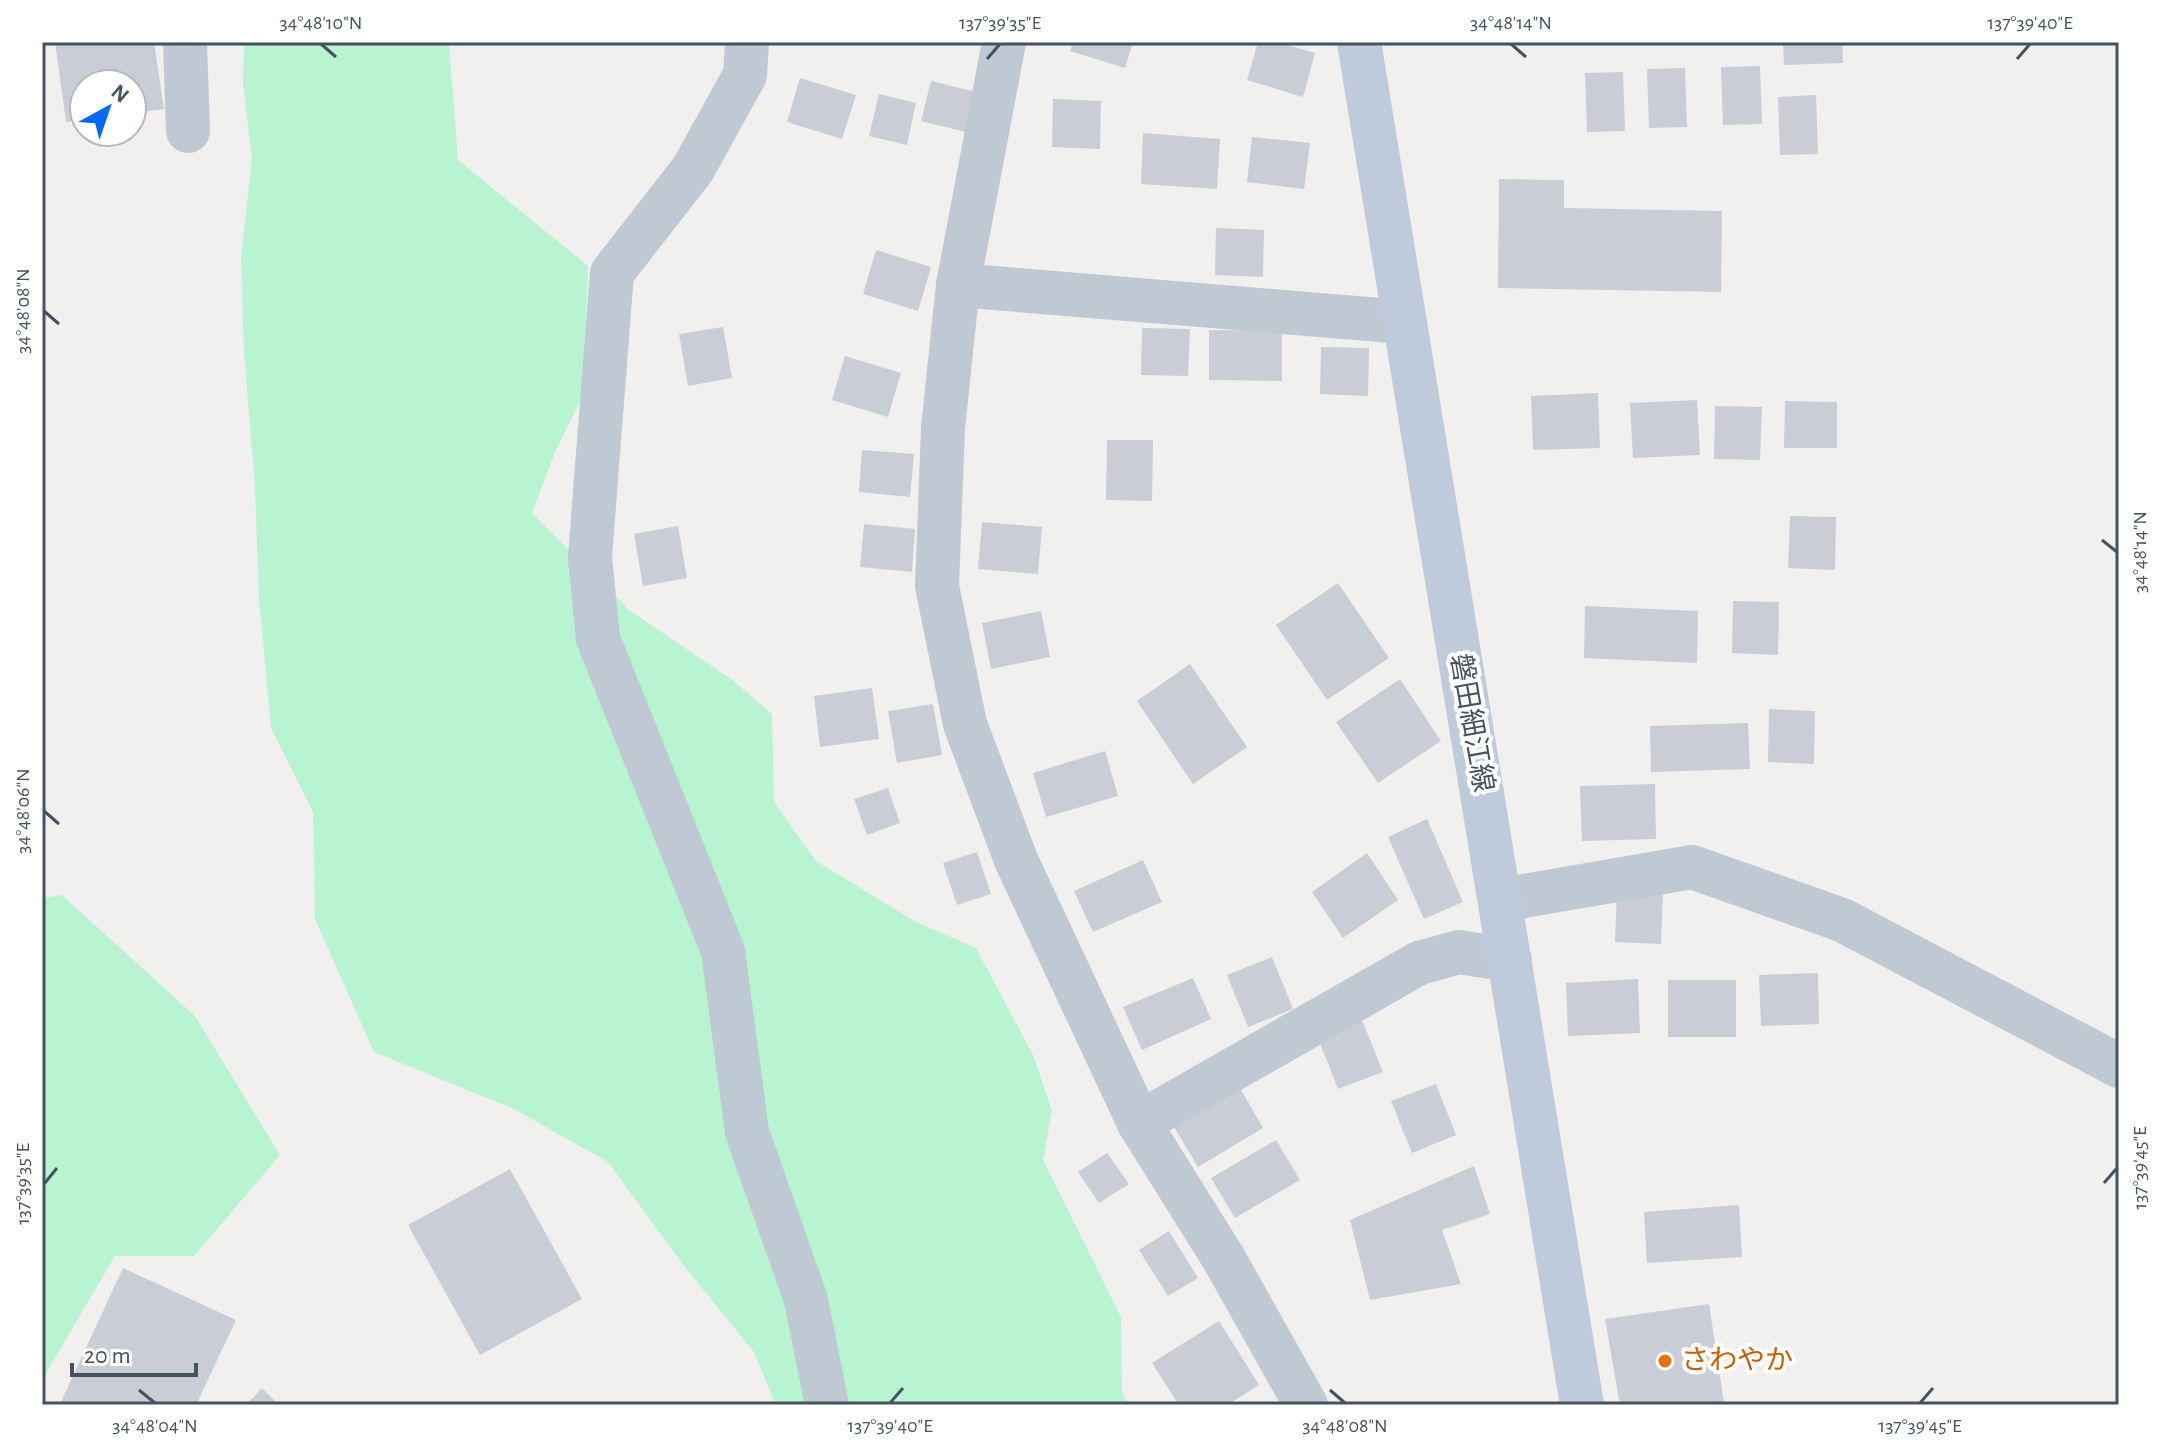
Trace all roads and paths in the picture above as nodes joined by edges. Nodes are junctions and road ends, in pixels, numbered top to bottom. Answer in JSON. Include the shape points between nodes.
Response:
{"nodes":[{"id":1,"x":185,"y":42,"type":"edge"},
{"id":2,"x":747,"y":42,"type":"edge"},
{"id":3,"x":1004,"y":42,"type":"edge"},
{"id":4,"x":1359,"y":42,"type":"edge"},
{"id":5,"x":188,"y":131,"type":"dead end"},
{"id":6,"x":958,"y":285,"type":"junction"},
{"id":7,"x":1404,"y":322,"type":"junction"},
{"id":8,"x":1501,"y":900,"type":"junction"},
{"id":9,"x":1510,"y":960,"type":"junction"},
{"id":10,"x":2119,"y":1066,"type":"edge"},
{"id":11,"x":1139,"y":1123,"type":"junction"},
{"id":12,"x":827,"y":1405,"type":"edge"},
{"id":13,"x":1306,"y":1405,"type":"edge"},
{"id":14,"x":1582,"y":1405,"type":"edge"}],
"edges":[{"from":1,"to":5,"type":"street"},
{"from":2,"to":12,"type":"street","via":[[745,75],[693,169],[612,273],[590,557],[598,639],[723,951],[747,1132],[806,1300]]},
{"from":3,"to":6,"type":"street"},
{"from":4,"to":7,"type":"main road","name":"磐田細江線"},
{"from":6,"to":7,"type":"street"},
{"from":6,"to":11,"type":"street","via":[[943,428],[937,586],[965,724],[1016,860]]},
{"from":7,"to":8,"type":"main road","name":"磐田細江線"},
{"from":8,"to":9,"type":"main road","name":"磐田細江線"},
{"from":8,"to":10,"type":"street","via":[[1692,867],[1842,920]]},
{"from":9,"to":11,"type":"street","via":[[1459,952],[1419,963]]},
{"from":9,"to":14,"type":"main road","name":"磐田細江線"},
{"from":11,"to":13,"type":"street"}]}
